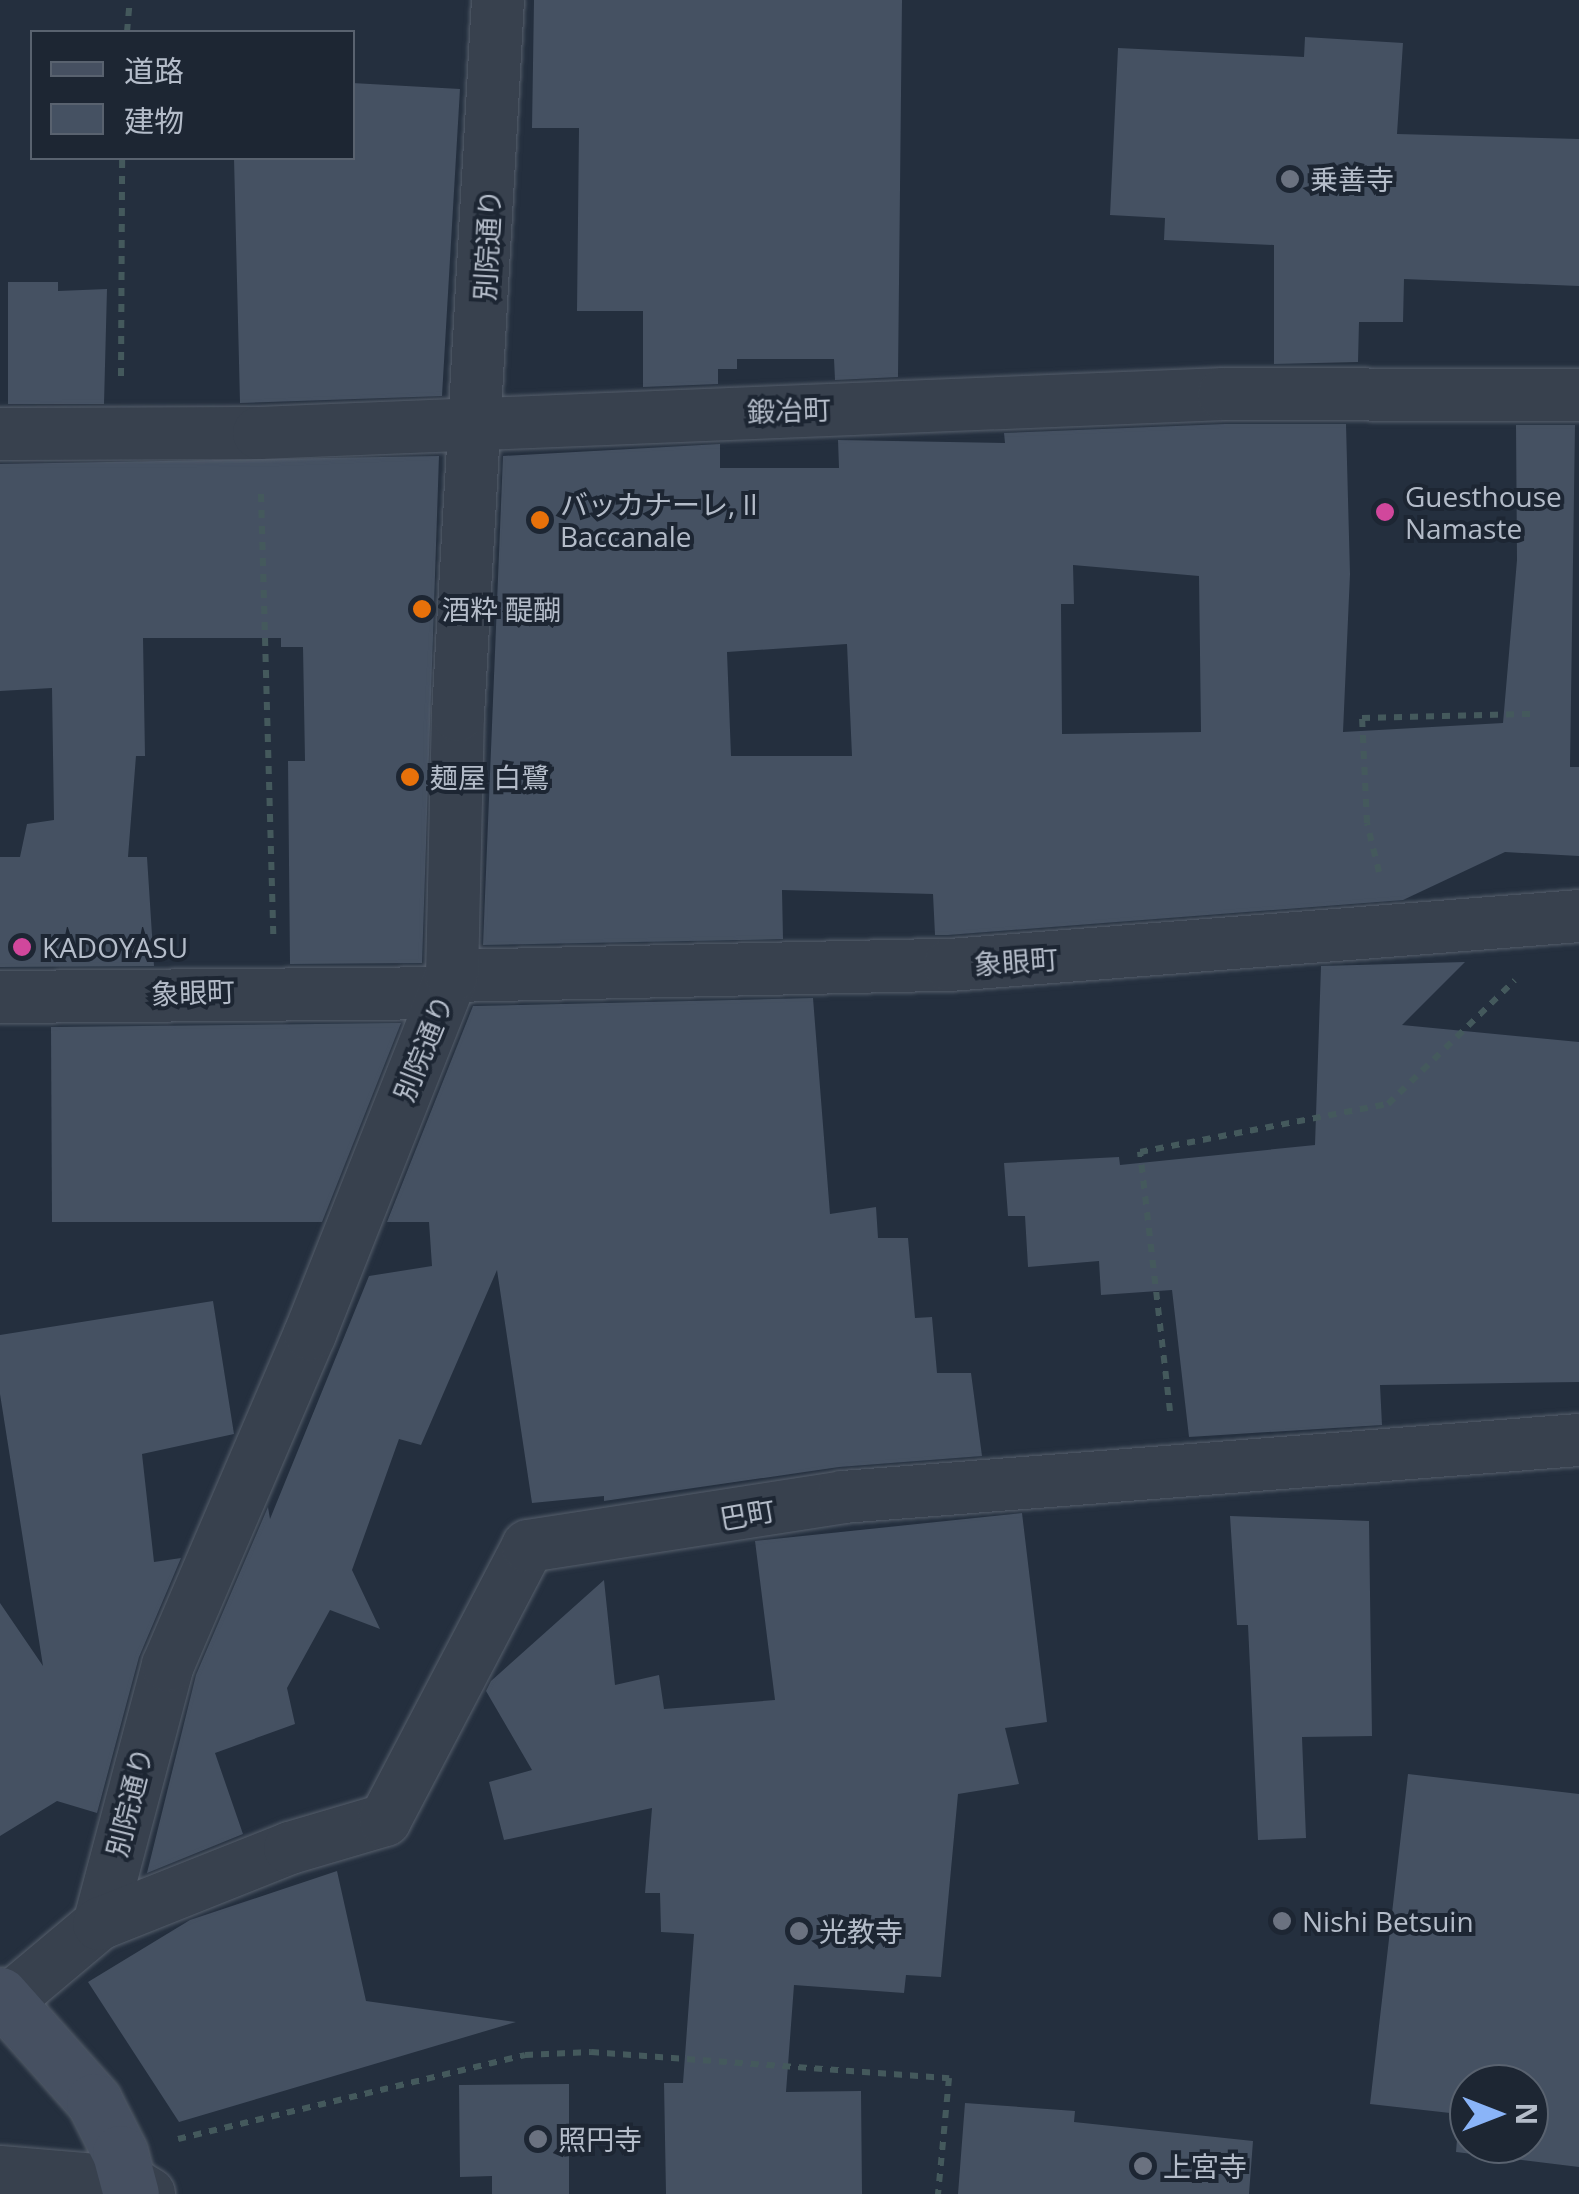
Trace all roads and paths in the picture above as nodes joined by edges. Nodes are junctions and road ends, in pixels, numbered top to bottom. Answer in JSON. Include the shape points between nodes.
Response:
{"nodes":[{"id":1,"x":130,"y":0,"type":"edge"},
{"id":2,"x":498,"y":0,"type":"edge"},
{"id":3,"x":127,"y":30,"type":"edge"},
{"id":4,"x":122,"y":160,"type":"edge"},
{"id":5,"x":1579,"y":396,"type":"edge"},
{"id":6,"x":479,"y":422,"type":"junction"},
{"id":7,"x":259,"y":433,"type":"junction"},
{"id":8,"x":0,"y":434,"type":"edge"},
{"id":9,"x":120,"y":434,"type":"junction"},
{"id":10,"x":1530,"y":714,"type":"dead end"},
{"id":11,"x":1579,"y":916,"type":"edge"},
{"id":12,"x":1522,"y":920,"type":"junction"},
{"id":13,"x":1392,"y":926,"type":"junction"},
{"id":14,"x":448,"y":985,"type":"junction"},
{"id":15,"x":273,"y":995,"type":"junction"},
{"id":16,"x":0,"y":997,"type":"edge"},
{"id":17,"x":1163,"y":1351,"type":"dead end"},
{"id":18,"x":1579,"y":1440,"type":"edge"},
{"id":19,"x":99,"y":1924,"type":"junction"},
{"id":20,"x":3,"y":1999,"type":"edge"},
{"id":21,"x":0,"y":2172,"type":"edge"},
{"id":22,"x":133,"y":2181,"type":"edge"},
{"id":23,"x":938,"y":2194,"type":"edge"}],
"edges":[{"from":1,"to":3,"type":"path"},
{"from":2,"to":6,"type":"street","name":"別院通り"},
{"from":4,"to":9,"type":"path"},
{"from":5,"to":6,"type":"street","name":"鍛冶町","via":[[1224,394]]},
{"from":6,"to":7,"type":"street","name":"鍛冶町"},
{"from":6,"to":14,"type":"street","name":"別院通り"},
{"from":7,"to":9,"type":"street","name":"鍛冶町"},
{"from":7,"to":15,"type":"path"},
{"from":8,"to":9,"type":"street","name":"鍛冶町"},
{"from":10,"to":13,"type":"path","via":[[1362,718],[1367,823]]},
{"from":11,"to":12,"type":"street","name":"象眼町"},
{"from":12,"to":13,"type":"street","name":"象眼町"},
{"from":12,"to":17,"type":"path","via":[[1514,988],[1388,1104],[1140,1152]]},
{"from":13,"to":14,"type":"street","name":"象眼町","via":[[1316,939],[950,965]]},
{"from":14,"to":15,"type":"street","name":"象眼町"},
{"from":14,"to":19,"type":"street","name":"別院通り","via":[[310,1334],[168,1665]]},
{"from":15,"to":16,"type":"street","name":"象眼町","via":[[261,990]]},
{"from":18,"to":19,"type":"street","name":"巴町","via":[[843,1497],[528,1546],[385,1820],[290,1848]]},
{"from":19,"to":20,"type":"street"},
{"from":20,"to":22,"type":"street","via":[[94,2101]]},
{"from":21,"to":22,"type":"street"},
{"from":22,"to":23,"type":"path","via":[[524,2055],[591,2052],[950,2078]]}]}
